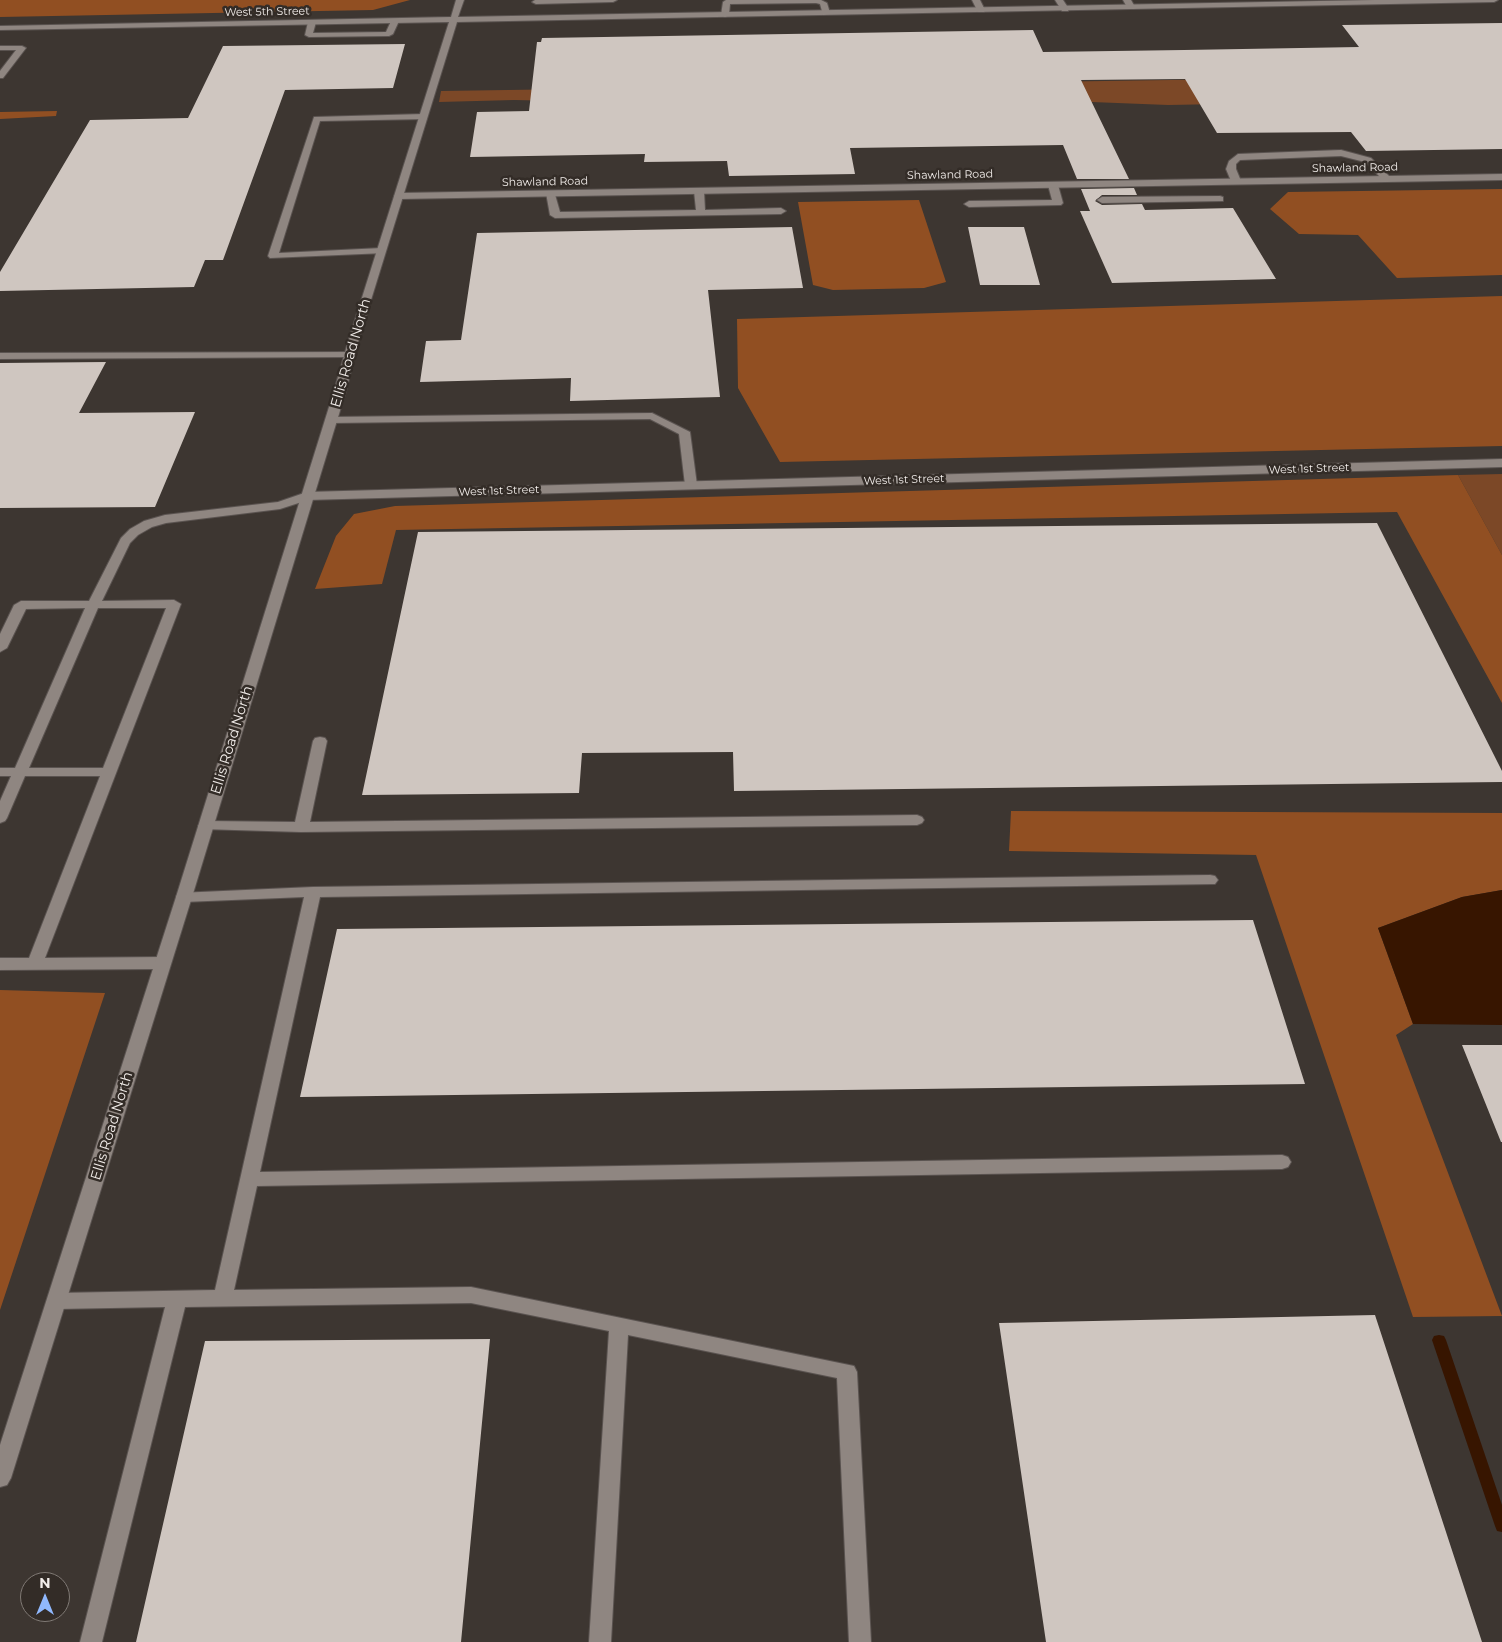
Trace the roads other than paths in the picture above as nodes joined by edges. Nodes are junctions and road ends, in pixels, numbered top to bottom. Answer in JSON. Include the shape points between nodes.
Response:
{"nodes":[{"id":1,"x":460,"y":0,"type":"edge"},
{"id":2,"x":613,"y":0,"type":"edge"},
{"id":3,"x":976,"y":0,"type":"edge"},
{"id":4,"x":1059,"y":0,"type":"edge"},
{"id":5,"x":1494,"y":0,"type":"edge"},
{"id":6,"x":724,"y":1,"type":"edge"},
{"id":7,"x":1411,"y":1,"type":"edge"},
{"id":8,"x":536,"y":2,"type":"dead end"},
{"id":9,"x":1129,"y":4,"type":"edge"},
{"id":10,"x":1065,"y":9,"type":"junction"},
{"id":11,"x":981,"y":10,"type":"junction"},
{"id":12,"x":826,"y":13,"type":"junction"},
{"id":13,"x":725,"y":15,"type":"junction"},
{"id":14,"x":396,"y":20,"type":"junction"},
{"id":15,"x":454,"y":20,"type":"junction"},
{"id":16,"x":312,"y":22,"type":"junction"},
{"id":17,"x":0,"y":28,"type":"edge"},
{"id":18,"x":0,"y":48,"type":"edge"},
{"id":19,"x":0,"y":76,"type":"edge"},
{"id":20,"x":424,"y":117,"type":"junction"},
{"id":21,"x":1502,"y":177,"type":"edge"},
{"id":22,"x":1387,"y":179,"type":"junction"},
{"id":23,"x":1197,"y":182,"type":"junction"},
{"id":24,"x":1236,"y":182,"type":"junction"},
{"id":25,"x":1113,"y":184,"type":"junction"},
{"id":26,"x":1053,"y":185,"type":"junction"},
{"id":27,"x":699,"y":191,"type":"junction"},
{"id":28,"x":551,"y":193,"type":"junction"},
{"id":29,"x":399,"y":196,"type":"junction"},
{"id":30,"x":1206,"y":199,"type":"junction"},
{"id":31,"x":1220,"y":199,"type":"dead end"},
{"id":32,"x":1102,"y":200,"type":"dead end"},
{"id":33,"x":1120,"y":200,"type":"junction"},
{"id":34,"x":969,"y":204,"type":"dead end"},
{"id":35,"x":781,"y":211,"type":"dead end"},
{"id":36,"x":701,"y":212,"type":"junction"},
{"id":37,"x":382,"y":251,"type":"junction"},
{"id":38,"x":350,"y":355,"type":"junction"},
{"id":39,"x":0,"y":356,"type":"edge"},
{"id":40,"x":331,"y":420,"type":"junction"},
{"id":41,"x":1502,"y":463,"type":"edge"},
{"id":42,"x":691,"y":486,"type":"junction"},
{"id":43,"x":307,"y":496,"type":"junction"},
{"id":44,"x":93,"y":604,"type":"junction"},
{"id":45,"x":0,"y":648,"type":"edge"},
{"id":46,"x":320,"y":741,"type":"dead end"},
{"id":47,"x":0,"y":772,"type":"edge"},
{"id":48,"x":19,"y":772,"type":"junction"},
{"id":49,"x":109,"y":772,"type":"junction"},
{"id":50,"x":0,"y":818,"type":"edge"},
{"id":51,"x":917,"y":820,"type":"dead end"},
{"id":52,"x":206,"y":826,"type":"junction"},
{"id":53,"x":301,"y":827,"type":"junction"},
{"id":54,"x":1210,"y":880,"type":"dead end"},
{"id":55,"x":312,"y":892,"type":"junction"},
{"id":56,"x":184,"y":897,"type":"junction"},
{"id":57,"x":35,"y":963,"type":"junction"},
{"id":58,"x":163,"y":963,"type":"junction"},
{"id":59,"x":0,"y":964,"type":"edge"},
{"id":60,"x":1282,"y":1162,"type":"dead end"},
{"id":61,"x":250,"y":1178,"type":"junction"},
{"id":62,"x":223,"y":1298,"type":"junction"},
{"id":63,"x":57,"y":1300,"type":"junction"},
{"id":64,"x":177,"y":1300,"type":"junction"},
{"id":65,"x":619,"y":1326,"type":"junction"},
{"id":66,"x":0,"y":1478,"type":"edge"},
{"id":67,"x":91,"y":1642,"type":"edge"},
{"id":68,"x":600,"y":1642,"type":"edge"},
{"id":69,"x":860,"y":1642,"type":"edge"}],
"edges":[{"from":1,"to":15,"type":"street","name":"Ellis Road North"},
{"from":2,"to":8,"type":"street"},
{"from":3,"to":11,"type":"street"},
{"from":4,"to":10,"type":"street"},
{"from":5,"to":7,"type":"street","name":"West 5th Street"},
{"from":6,"to":12,"type":"street","via":[[817,1],[823,3]]},
{"from":6,"to":13,"type":"street"},
{"from":7,"to":9,"type":"street","name":"West 5th Street"},
{"from":9,"to":10,"type":"street","name":"West 5th Street"},
{"from":10,"to":11,"type":"street","name":"West 5th Street"},
{"from":11,"to":12,"type":"street","name":"West 5th Street"},
{"from":12,"to":13,"type":"street","name":"West 5th Street"},
{"from":13,"to":15,"type":"street","name":"West 5th Street"},
{"from":14,"to":15,"type":"street","name":"West 5th Street"},
{"from":14,"to":16,"type":"street","name":"West 5th Street"},
{"from":14,"to":16,"type":"street","via":[[389,34],[309,35]]},
{"from":15,"to":20,"type":"street","name":"Ellis Road North"},
{"from":16,"to":17,"type":"street","name":"West 5th Street"},
{"from":18,"to":19,"type":"street","via":[[22,48]]},
{"from":20,"to":29,"type":"street","name":"Ellis Road North"},
{"from":20,"to":37,"type":"street","via":[[317,119],[273,256]]},
{"from":21,"to":22,"type":"street","name":"Shawland Road"},
{"from":22,"to":24,"type":"street","name":"Shawland Road"},
{"from":22,"to":24,"type":"street","via":[[1368,160],[1340,153],[1238,157],[1231,170]]},
{"from":23,"to":24,"type":"street","name":"Shawland Road"},
{"from":23,"to":25,"type":"street","name":"Shawland Road"},
{"from":23,"to":30,"type":"street"},
{"from":25,"to":26,"type":"street","name":"Shawland Road"},
{"from":25,"to":33,"type":"street"},
{"from":26,"to":27,"type":"street","name":"Shawland Road"},
{"from":26,"to":34,"type":"street","via":[[1058,203]]},
{"from":27,"to":28,"type":"street","name":"Shawland Road"},
{"from":27,"to":36,"type":"street"},
{"from":28,"to":29,"type":"street","name":"Shawland Road"},
{"from":28,"to":36,"type":"street","via":[[554,215]]},
{"from":29,"to":37,"type":"street","name":"Ellis Road North"},
{"from":30,"to":31,"type":"street"},
{"from":30,"to":33,"type":"street"},
{"from":32,"to":33,"type":"street"},
{"from":35,"to":36,"type":"street"},
{"from":37,"to":38,"type":"street","name":"Ellis Road North"},
{"from":38,"to":39,"type":"street"},
{"from":38,"to":40,"type":"street","name":"Ellis Road North"},
{"from":40,"to":42,"type":"street","via":[[652,416],[684,432]]},
{"from":40,"to":43,"type":"street","name":"Ellis Road North"},
{"from":41,"to":42,"type":"street","name":"West 1st Street"},
{"from":42,"to":43,"type":"street","name":"West 1st Street"},
{"from":43,"to":44,"type":"street","name":"West 1st Street","via":[[280,505],[148,524],[125,541]]},
{"from":43,"to":52,"type":"street","name":"Ellis Road North"},
{"from":44,"to":45,"type":"street","via":[[21,605]]},
{"from":44,"to":48,"type":"street","name":"West 1st Street"},
{"from":44,"to":49,"type":"street","via":[[174,604]]},
{"from":46,"to":53,"type":"street"},
{"from":47,"to":48,"type":"street"},
{"from":48,"to":49,"type":"street"},
{"from":48,"to":50,"type":"street","name":"West 1st Street"},
{"from":49,"to":57,"type":"street"},
{"from":51,"to":53,"type":"street"},
{"from":52,"to":53,"type":"street"},
{"from":52,"to":56,"type":"street","name":"Ellis Road North"},
{"from":54,"to":55,"type":"street"},
{"from":55,"to":56,"type":"street"},
{"from":55,"to":61,"type":"street"},
{"from":56,"to":58,"type":"street","name":"Ellis Road North"},
{"from":57,"to":58,"type":"street"},
{"from":57,"to":59,"type":"street"},
{"from":58,"to":63,"type":"street","name":"Ellis Road North"},
{"from":60,"to":61,"type":"street"},
{"from":61,"to":62,"type":"street"},
{"from":62,"to":64,"type":"street"},
{"from":62,"to":65,"type":"street","via":[[471,1295]]},
{"from":63,"to":64,"type":"street"},
{"from":63,"to":66,"type":"street","name":"Ellis Road North"},
{"from":64,"to":67,"type":"street"},
{"from":65,"to":68,"type":"street"},
{"from":65,"to":69,"type":"street","via":[[847,1372]]}]}
